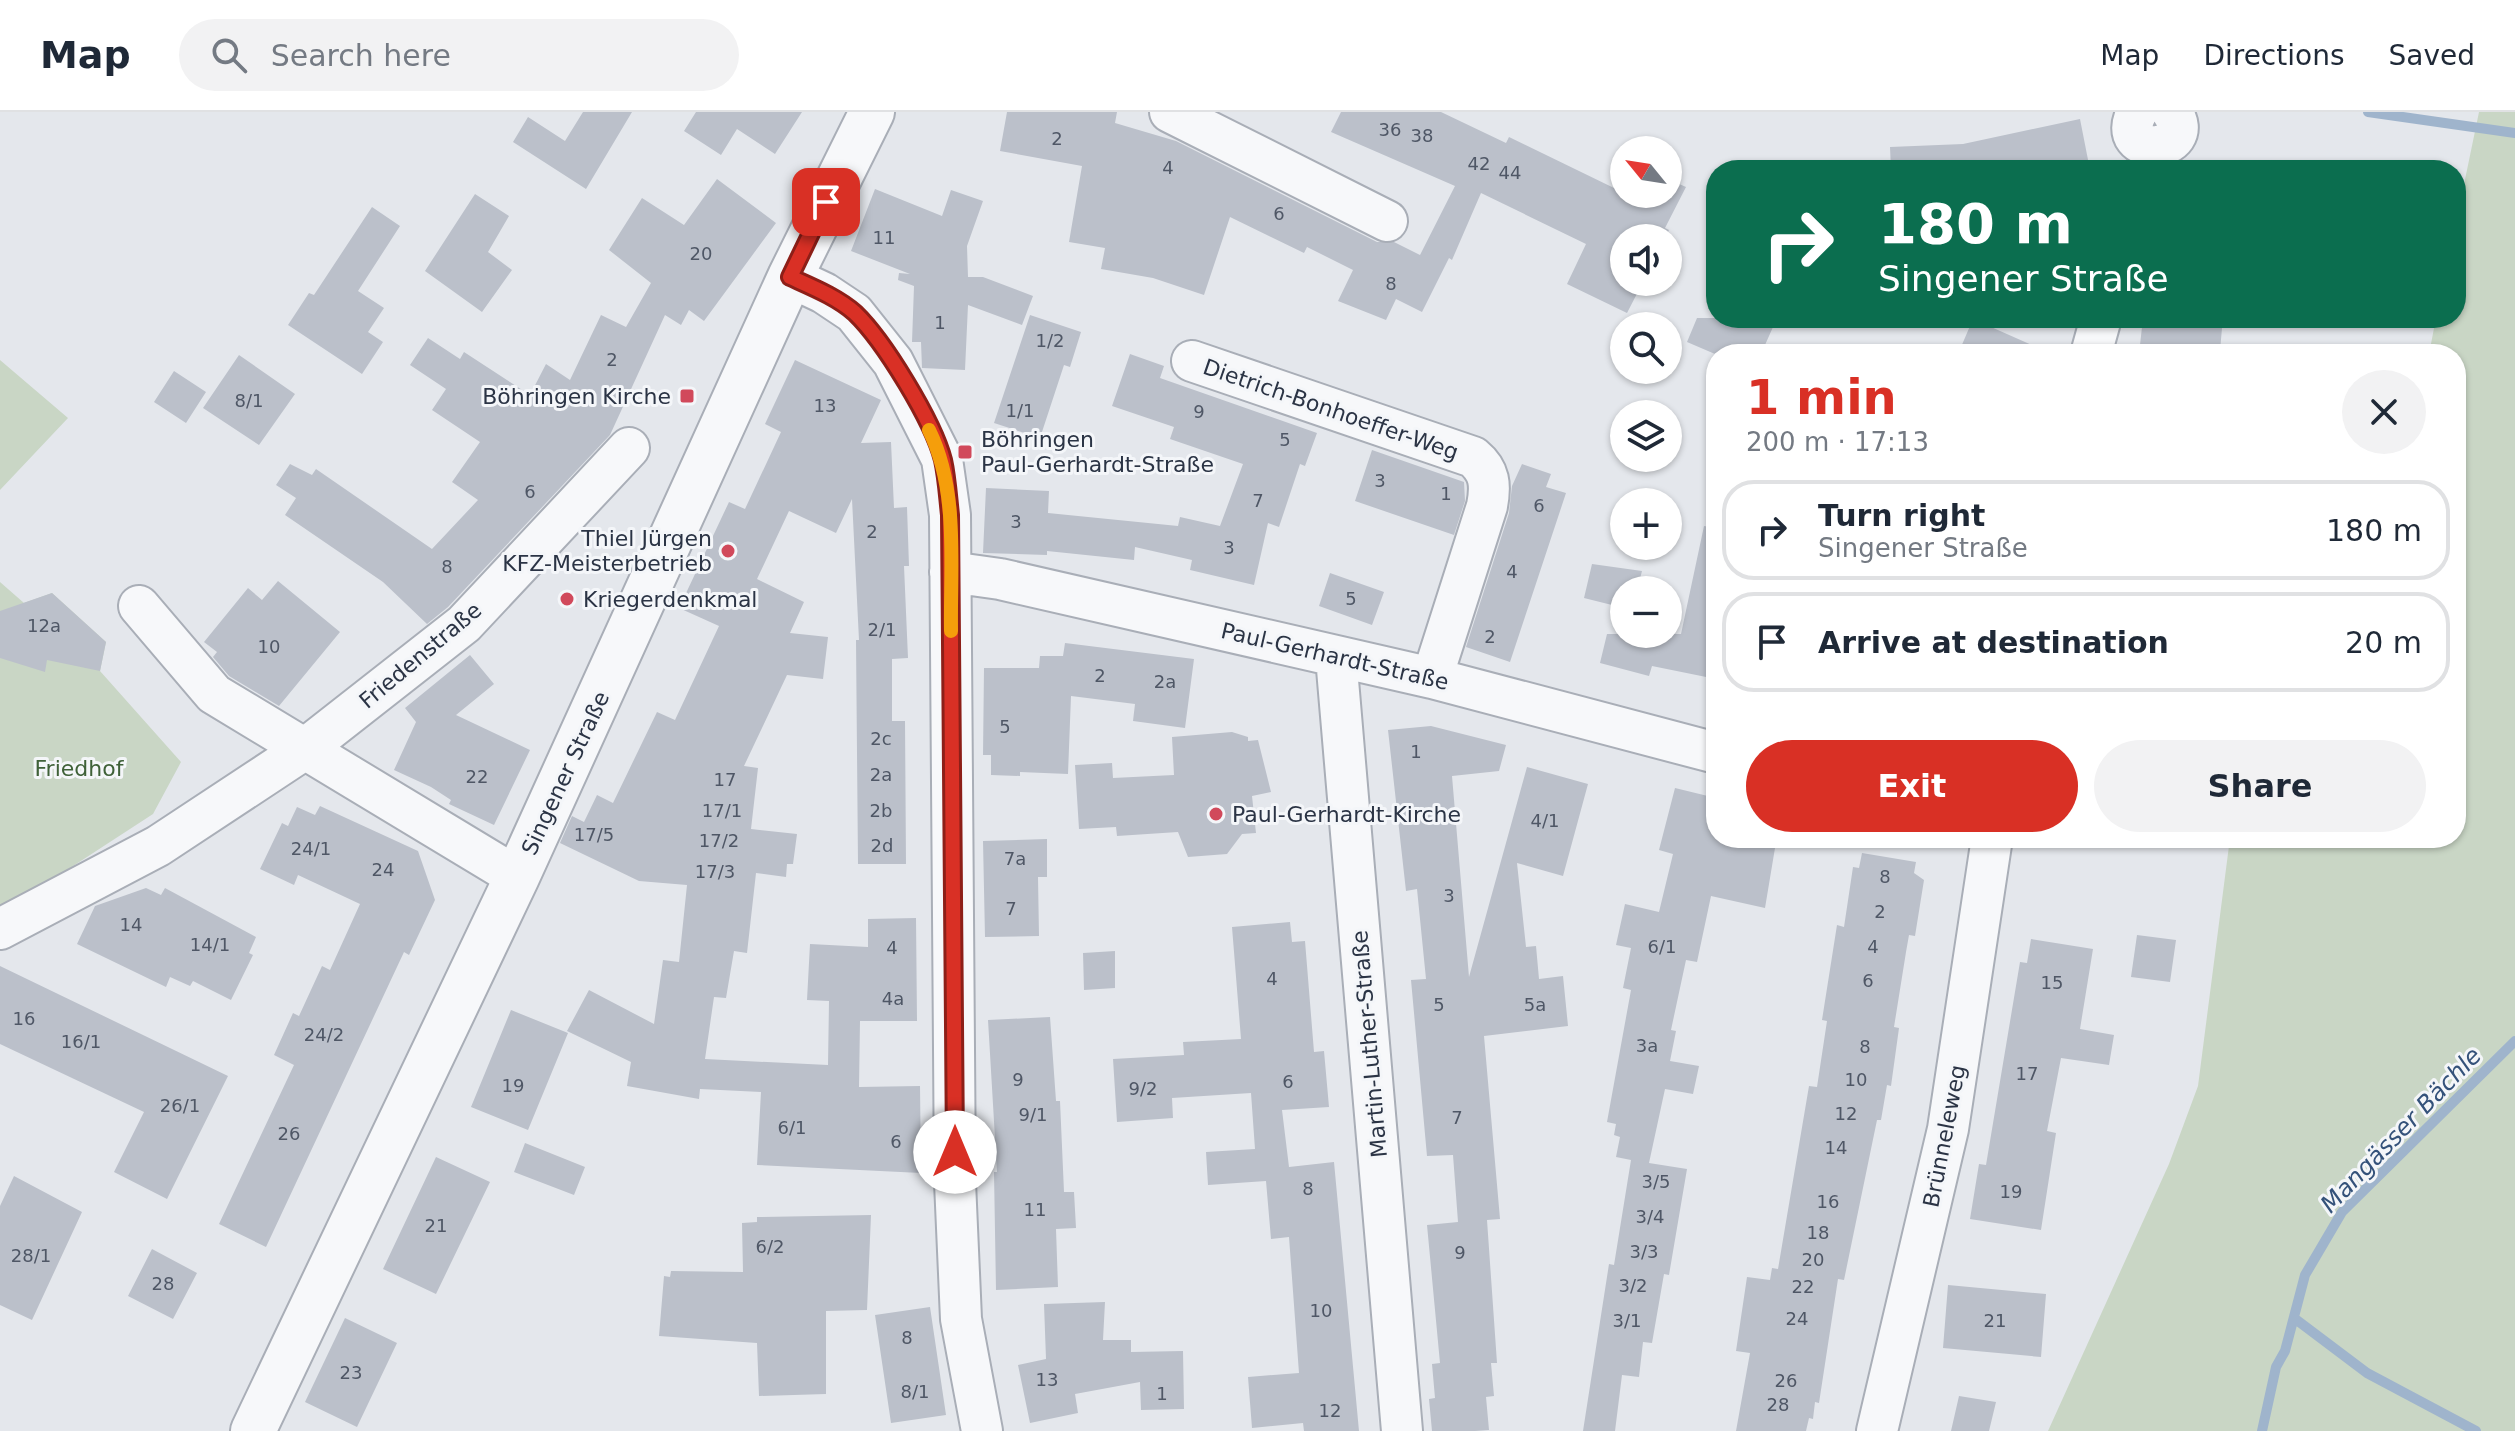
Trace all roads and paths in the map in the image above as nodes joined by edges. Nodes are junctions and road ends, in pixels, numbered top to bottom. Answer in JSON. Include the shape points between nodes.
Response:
{"nodes":[{"id":1,"x":872,"y":112,"type":"edge"},
{"id":2,"x":1170,"y":112,"type":"edge"},
{"id":3,"x":2172,"y":112,"type":"edge"},
{"id":4,"x":2139,"y":142,"type":"edge"},
{"id":5,"x":1387,"y":221,"type":"dead end"},
{"id":6,"x":790,"y":277,"type":"junction"},
{"id":7,"x":1192,"y":361,"type":"dead end"},
{"id":8,"x":629,"y":448,"type":"dead end"},
{"id":9,"x":950,"y":572,"type":"junction"},
{"id":10,"x":139,"y":606,"type":"dead end"},
{"id":11,"x":1336,"y":657,"type":"junction"},
{"id":12,"x":1432,"y":678,"type":"junction"},
{"id":13,"x":1706,"y":750,"type":"edge"},
{"id":14,"x":302,"y":751,"type":"junction"},
{"id":15,"x":1990,"y":848,"type":"edge"},
{"id":16,"x":517,"y":877,"type":"junction"},
{"id":17,"x":0,"y":929,"type":"edge"},
{"id":18,"x":253,"y":1431,"type":"edge"},
{"id":19,"x":982,"y":1431,"type":"edge"},
{"id":20,"x":1402,"y":1431,"type":"edge"},
{"id":21,"x":1877,"y":1431,"type":"edge"}],
"edges":[{"from":1,"to":6,"type":"street","name":"Singener Straße"},
{"from":2,"to":5,"type":"street"},
{"from":3,"to":4,"type":"street","via":[[2177,132],[2169,143],[2156,148]]},
{"from":6,"to":9,"type":"street","via":[[854,313],[911,394],[942,459],[950,515]]},
{"from":6,"to":16,"type":"street","name":"Singener Straße"},
{"from":7,"to":12,"type":"street","name":"Dietrich-Bonhoeffer-Weg","via":[[1473,457],[1483,465],[1490,489],[1487,506]]},
{"from":8,"to":14,"type":"street","name":"Friedenstraße","via":[[464,624]]},
{"from":9,"to":11,"type":"street","name":"Paul-Gerhardt-Straße"},
{"from":9,"to":19,"type":"street","via":[[955,1182],[961,1319]]},
{"from":10,"to":14,"type":"street","via":[[214,694]]},
{"from":11,"to":12,"type":"street","name":"Paul-Gerhardt-Straße"},
{"from":11,"to":20,"type":"street","name":"Martin-Luther-Straße"},
{"from":12,"to":13,"type":"street","name":"Paul-Gerhardt-Straße"},
{"from":14,"to":16,"type":"street"},
{"from":14,"to":17,"type":"street","name":"Friedenstraße","via":[[158,846]]},
{"from":15,"to":21,"type":"street","name":"Brünneleweg","via":[[1948,1129]]},
{"from":16,"to":18,"type":"street","name":"Singener Straße"}]}
